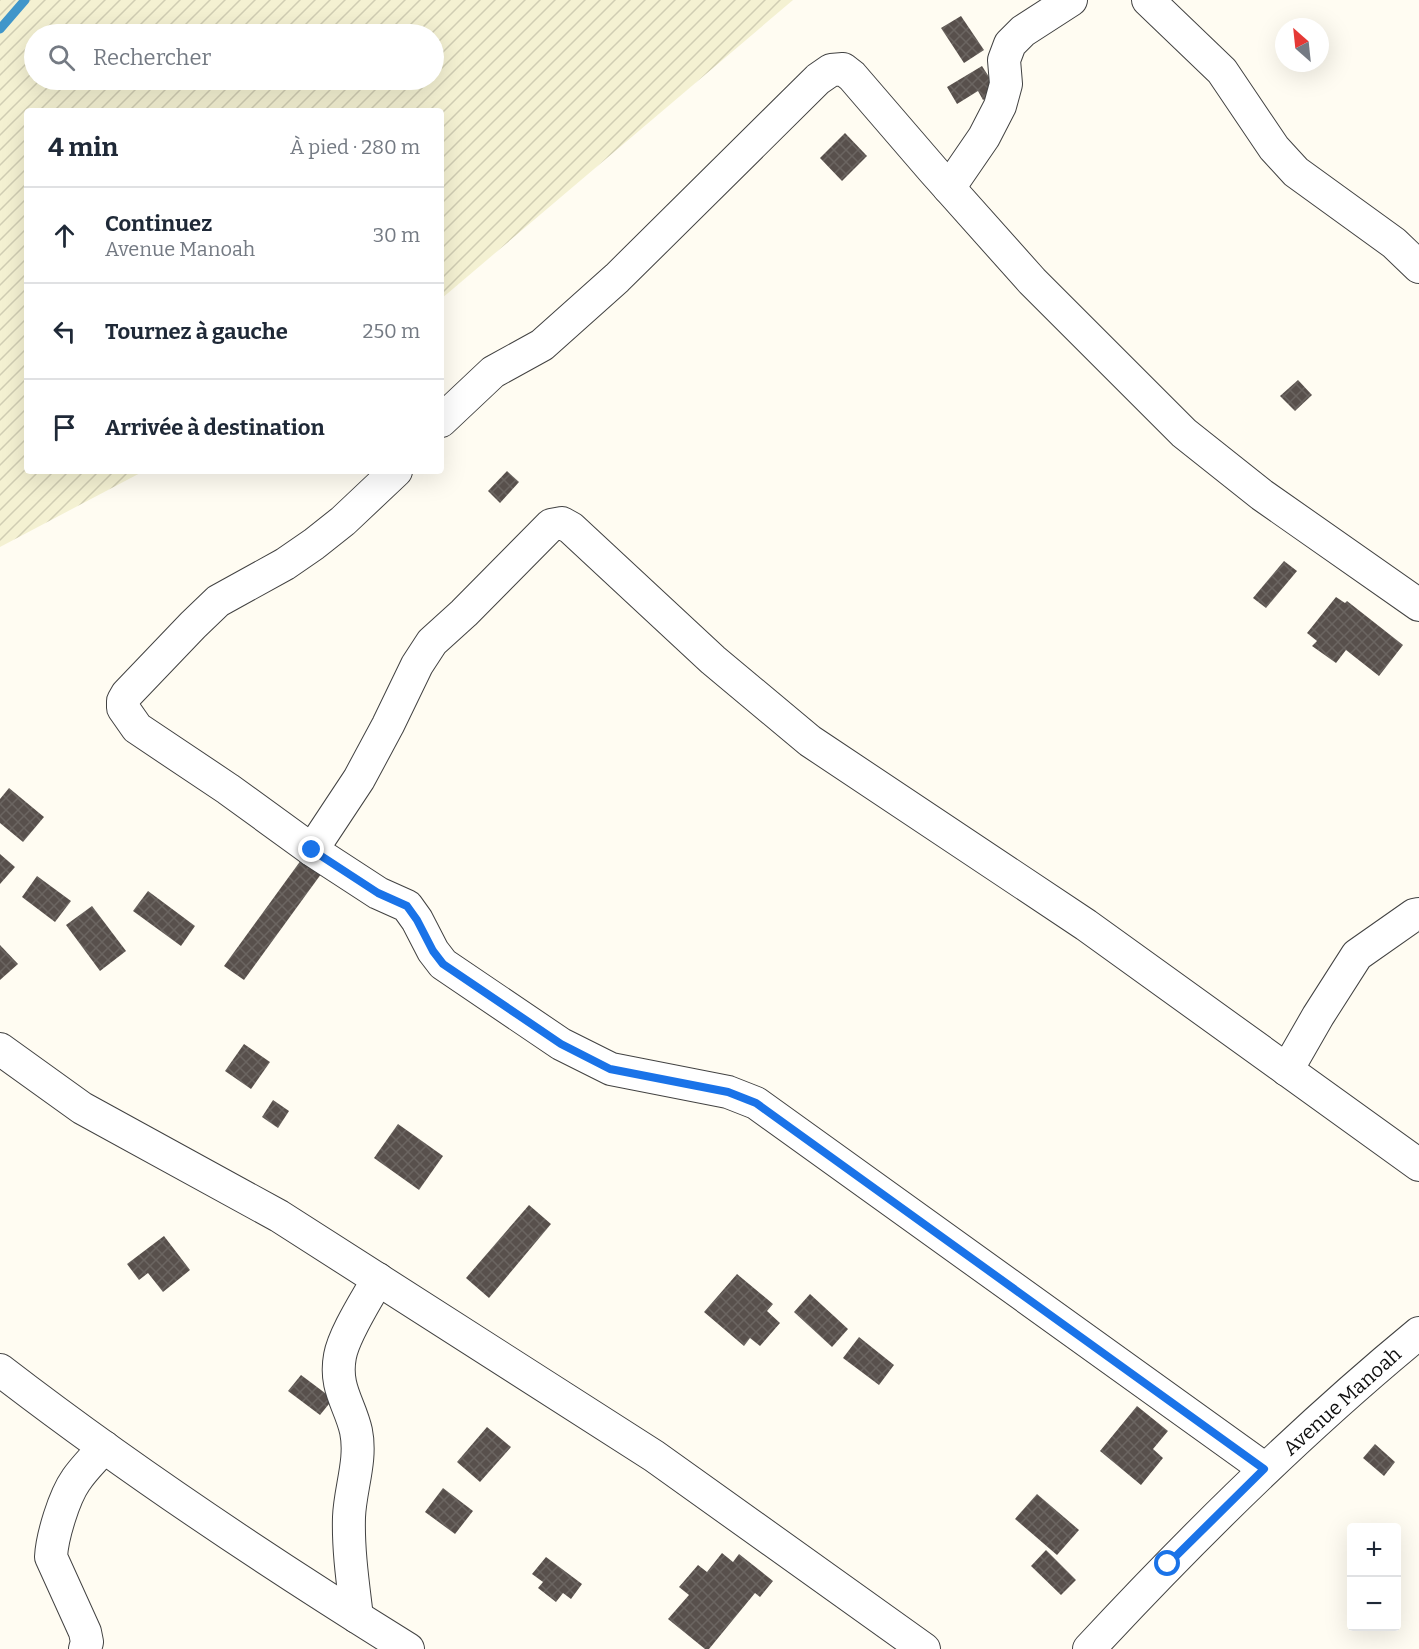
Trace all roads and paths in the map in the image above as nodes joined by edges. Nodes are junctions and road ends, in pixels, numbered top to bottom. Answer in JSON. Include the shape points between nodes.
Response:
{"nodes":[{"id":1,"x":1071,"y":0,"type":"edge"},
{"id":2,"x":1148,"y":0,"type":"edge"},
{"id":3,"x":949,"y":188,"type":"junction"},
{"id":4,"x":1419,"y":267,"type":"edge"},
{"id":5,"x":444,"y":418,"type":"edge"},
{"id":6,"x":393,"y":474,"type":"edge"},
{"id":7,"x":1419,"y":605,"type":"edge"},
{"id":8,"x":312,"y":850,"type":"junction"},
{"id":9,"x":1419,"y":914,"type":"edge"},
{"id":10,"x":0,"y":1049,"type":"edge"},
{"id":11,"x":1287,"y":1070,"type":"junction"},
{"id":12,"x":1419,"y":1165,"type":"edge"},
{"id":13,"x":378,"y":1279,"type":"junction"},
{"id":14,"x":1419,"y":1333,"type":"edge"},
{"id":15,"x":0,"y":1371,"type":"edge"},
{"id":16,"x":104,"y":1447,"type":"junction"},
{"id":17,"x":1264,"y":1469,"type":"junction"},
{"id":18,"x":357,"y":1617,"type":"junction"},
{"id":19,"x":85,"y":1649,"type":"edge"},
{"id":20,"x":408,"y":1649,"type":"edge"},
{"id":21,"x":924,"y":1649,"type":"edge"},
{"id":22,"x":1089,"y":1649,"type":"edge"}],
"edges":[{"from":1,"to":3,"type":"street","via":[[1010,44],[1004,60],[1006,84],[1000,106]]},
{"from":2,"to":4,"type":"street","via":[[1222,71],[1274,148],[1296,171],[1394,243]]},
{"from":3,"to":5,"type":"street","via":[[852,76],[843,69],[831,70],[761,133],[617,278],[542,345],[493,372]]},
{"from":3,"to":7,"type":"street","via":[[1032,281],[1184,433],[1263,495]]},
{"from":6,"to":8,"type":"street","via":[[314,544],[218,601],[123,701],[123,708],[137,728]]},
{"from":8,"to":11,"type":"street","via":[[359,779],[432,642],[551,525],[562,523],[713,660],[810,741],[1086,925]]},
{"from":8,"to":17,"type":"street","via":[[378,893],[407,906],[443,964],[561,1044],[610,1069],[728,1092],[756,1103]]},
{"from":9,"to":11,"type":"street","via":[[1357,955]]},
{"from":10,"to":13,"type":"street","via":[[82,1107],[279,1216]]},
{"from":11,"to":12,"type":"street"},
{"from":13,"to":18,"type":"street","via":[[340,1356],[339,1387],[356,1432],[357,1469],[350,1516]]},
{"from":13,"to":21,"type":"street","via":[[654,1456]]},
{"from":14,"to":17,"type":"street","name":"Avenue Manoah"},
{"from":15,"to":16,"type":"street"},
{"from":16,"to":18,"type":"street"},
{"from":16,"to":19,"type":"street","via":[[75,1481],[52,1544],[51,1557],[85,1632]]},
{"from":17,"to":22,"type":"street","name":"Avenue Manoah"},
{"from":18,"to":20,"type":"street"}]}
